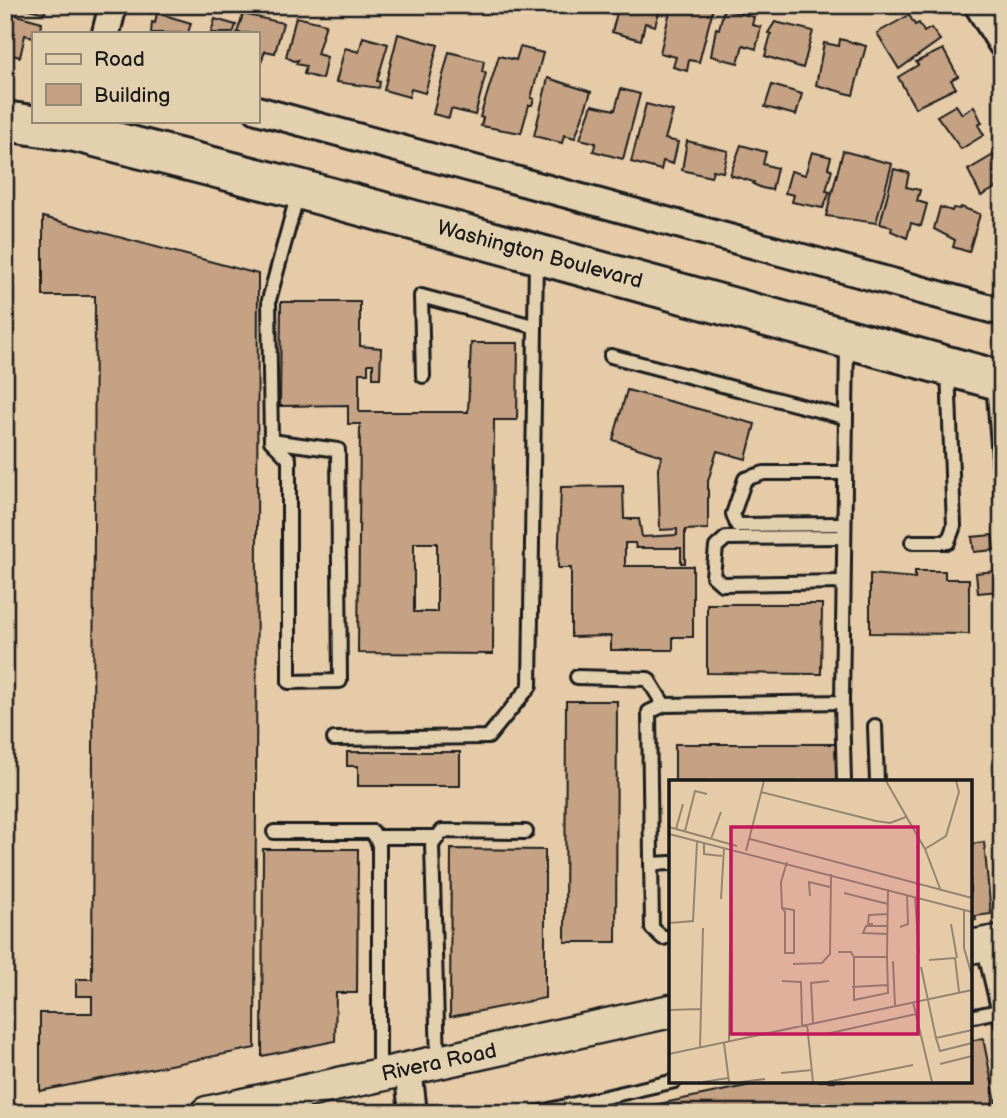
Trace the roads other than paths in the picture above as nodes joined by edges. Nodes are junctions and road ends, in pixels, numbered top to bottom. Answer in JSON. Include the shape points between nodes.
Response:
{"nodes":[{"id":1,"x":113,"y":5,"type":"edge"},
{"id":2,"x":978,"y":5,"type":"edge"},
{"id":3,"x":106,"y":32,"type":"edge"},
{"id":4,"x":1002,"y":44,"type":"edge"},
{"id":5,"x":5,"y":95,"type":"edge"},
{"id":6,"x":32,"y":107,"type":"edge"},
{"id":7,"x":259,"y":111,"type":"edge"},
{"id":8,"x":5,"y":121,"type":"edge"},
{"id":9,"x":71,"y":125,"type":"edge"},
{"id":10,"x":299,"y":189,"type":"junction"},
{"id":11,"x":536,"y":253,"type":"junction"},
{"id":12,"x":1002,"y":312,"type":"edge"},
{"id":13,"x":533,"y":326,"type":"junction"},
{"id":14,"x":847,"y":338,"type":"junction"},
{"id":15,"x":611,"y":356,"type":"dead end"},
{"id":16,"x":948,"y":366,"type":"junction"},
{"id":17,"x":423,"y":376,"type":"dead end"},
{"id":18,"x":997,"y":380,"type":"edge"},
{"id":19,"x":844,"y":418,"type":"junction"},
{"id":20,"x":271,"y":441,"type":"junction"},
{"id":21,"x":844,"y":473,"type":"junction"},
{"id":22,"x":1002,"y":495,"type":"edge"},
{"id":23,"x":843,"y":530,"type":"junction"},
{"id":24,"x":912,"y":542,"type":"dead end"},
{"id":25,"x":843,"y":582,"type":"junction"},
{"id":26,"x":577,"y":677,"type":"dead end"},
{"id":27,"x":842,"y":702,"type":"junction"},
{"id":28,"x":664,"y":705,"type":"junction"},
{"id":29,"x":875,"y":726,"type":"dead end"},
{"id":30,"x":334,"y":739,"type":"dead end"},
{"id":31,"x":844,"y":780,"type":"edge"},
{"id":32,"x":877,"y":780,"type":"edge"},
{"id":33,"x":274,"y":832,"type":"dead end"},
{"id":34,"x":526,"y":832,"type":"dead end"},
{"id":35,"x":375,"y":837,"type":"junction"},
{"id":36,"x":438,"y":837,"type":"junction"},
{"id":37,"x":669,"y":863,"type":"edge"},
{"id":38,"x":651,"y":864,"type":"junction"},
{"id":39,"x":669,"y":936,"type":"edge"},
{"id":40,"x":985,"y":944,"type":"edge"},
{"id":41,"x":998,"y":1011,"type":"junction"},
{"id":42,"x":669,"y":1015,"type":"edge"},
{"id":43,"x":972,"y":1017,"type":"edge"},
{"id":44,"x":1002,"y":1025,"type":"edge"},
{"id":45,"x":409,"y":1068,"type":"junction"},
{"id":46,"x":669,"y":1082,"type":"edge"},
{"id":47,"x":207,"y":1113,"type":"edge"},
{"id":48,"x":413,"y":1113,"type":"edge"},
{"id":49,"x":536,"y":1113,"type":"edge"}],
"edges":[{"from":1,"to":3,"type":"street"},
{"from":2,"to":4,"type":"street"},
{"from":5,"to":6,"type":"main road"},
{"from":7,"to":12,"type":"street"},
{"from":8,"to":9,"type":"main road","name":"Washington Boulevard"},
{"from":9,"to":10,"type":"main road","name":"Washington Boulevard"},
{"from":10,"to":11,"type":"main road","name":"Washington Boulevard"},
{"from":10,"to":20,"type":"lane","via":[[269,300]]},
{"from":11,"to":13,"type":"lane"},
{"from":11,"to":14,"type":"main road","name":"Washington Boulevard"},
{"from":13,"to":17,"type":"lane","via":[[421,296]]},
{"from":13,"to":30,"type":"lane","via":[[530,686],[488,737]]},
{"from":14,"to":16,"type":"main road","name":"Washington Boulevard"},
{"from":14,"to":19,"type":"lane"},
{"from":15,"to":19,"type":"lane"},
{"from":16,"to":18,"type":"main road","name":"Washington Boulevard"},
{"from":16,"to":24,"type":"lane","via":[[954,526],[948,542]]},
{"from":18,"to":22,"type":"lane"},
{"from":19,"to":21,"type":"lane"},
{"from":20,"to":20,"type":"lane","via":[[289,459],[289,682],[340,681],[338,450]]},
{"from":21,"to":23,"type":"lane"},
{"from":21,"to":23,"type":"lane","via":[[764,473],[745,479],[733,514],[737,525]]},
{"from":23,"to":25,"type":"lane"},
{"from":23,"to":25,"type":"lane","via":[[726,538],[716,547],[713,576],[722,584]]},
{"from":25,"to":27,"type":"lane"},
{"from":26,"to":28,"type":"lane","via":[[648,679]]},
{"from":27,"to":28,"type":"lane"},
{"from":27,"to":31,"type":"lane"},
{"from":28,"to":38,"type":"lane","via":[[649,712]]},
{"from":29,"to":32,"type":"lane"},
{"from":33,"to":35,"type":"lane","via":[[373,832]]},
{"from":34,"to":36,"type":"lane","via":[[442,831]]},
{"from":35,"to":36,"type":"lane"},
{"from":35,"to":45,"type":"lane"},
{"from":36,"to":45,"type":"lane","via":[[432,845]]},
{"from":37,"to":38,"type":"lane"},
{"from":38,"to":39,"type":"lane","via":[[652,928],[663,938]]},
{"from":40,"to":41,"type":"lane"},
{"from":41,"to":43,"type":"lane"},
{"from":41,"to":44,"type":"lane"},
{"from":42,"to":45,"type":"street","name":"Rivera Road"},
{"from":45,"to":47,"type":"street","name":"Rivera Road"},
{"from":45,"to":48,"type":"street"},
{"from":46,"to":49,"type":"lane"}]}
